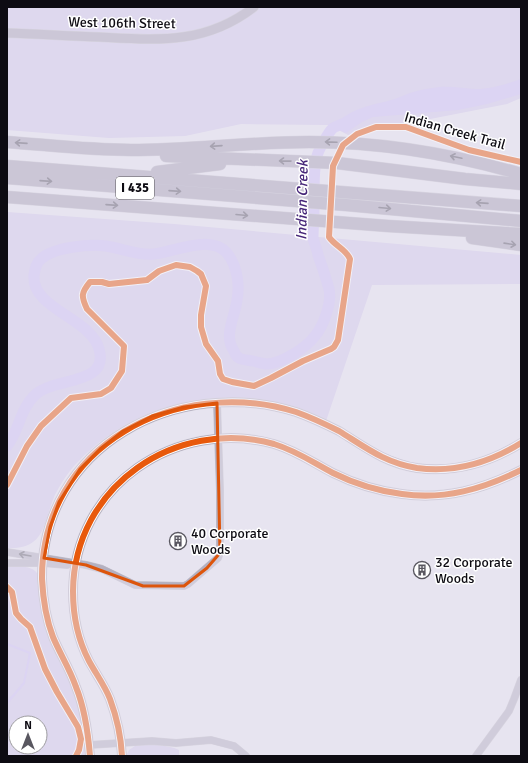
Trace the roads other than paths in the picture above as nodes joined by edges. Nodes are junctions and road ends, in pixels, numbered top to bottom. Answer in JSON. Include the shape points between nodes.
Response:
{"nodes":[{"id":1,"x":254,"y":7,"type":"edge"},
{"id":2,"x":7,"y":33,"type":"edge"},
{"id":3,"x":7,"y":142,"type":"edge"},
{"id":4,"x":101,"y":150,"type":"junction"},
{"id":5,"x":267,"y":161,"type":"junction"},
{"id":6,"x":7,"y":166,"type":"edge"},
{"id":7,"x":521,"y":174,"type":"edge"},
{"id":8,"x":130,"y":175,"type":"junction"},
{"id":9,"x":7,"y":178,"type":"edge"},
{"id":10,"x":521,"y":184,"type":"edge"},
{"id":11,"x":264,"y":192,"type":"junction"},
{"id":12,"x":7,"y":197,"type":"edge"},
{"id":13,"x":521,"y":206,"type":"edge"},
{"id":14,"x":521,"y":221,"type":"edge"},
{"id":15,"x":388,"y":226,"type":"junction"},
{"id":16,"x":521,"y":234,"type":"edge"},
{"id":17,"x":521,"y":246,"type":"edge"},
{"id":18,"x":217,"y":403,"type":"junction"},
{"id":19,"x":218,"y":438,"type":"junction"},
{"id":20,"x":521,"y":443,"type":"edge"},
{"id":21,"x":521,"y":470,"type":"edge"},
{"id":22,"x":7,"y":552,"type":"edge"},
{"id":23,"x":43,"y":561,"type":"junction"},
{"id":24,"x":7,"y":563,"type":"edge"},
{"id":25,"x":75,"y":564,"type":"junction"},
{"id":26,"x":521,"y":680,"type":"edge"},
{"id":27,"x":121,"y":742,"type":"junction"},
{"id":28,"x":89,"y":745,"type":"junction"},
{"id":29,"x":90,"y":756,"type":"edge"},
{"id":30,"x":122,"y":756,"type":"edge"},
{"id":31,"x":246,"y":756,"type":"edge"},
{"id":32,"x":476,"y":756,"type":"edge"}],
"edges":[{"from":1,"to":2,"type":"street","name":"West 106th Street","via":[[223,26],[176,39]]},
{"from":4,"to":3,"type":"highway","one_way":true},
{"from":4,"to":5,"type":"highway","via":[[121,156],[184,156]]},
{"from":7,"to":4,"type":"highway","one_way":true,"via":[[455,157],[383,146],[311,142]]},
{"from":5,"to":8,"type":"highway"},
{"from":10,"to":5,"type":"highway","one_way":true,"via":[[337,163]]},
{"from":6,"to":8,"type":"highway","number":"I 435"},
{"from":8,"to":11,"type":"highway","number":"I 435"},
{"from":9,"to":11,"type":"highway","number":"I 435","one_way":true},
{"from":13,"to":11,"type":"highway","number":"I 435","one_way":true,"via":[[347,192]]},
{"from":11,"to":14,"type":"highway","number":"I 435","one_way":true,"via":[[346,205]]},
{"from":12,"to":15,"type":"highway","one_way":true},
{"from":15,"to":16,"type":"highway"},
{"from":15,"to":17,"type":"highway","one_way":true},
{"from":18,"to":19,"type":"street"},
{"from":18,"to":20,"type":"street","via":[[265,405],[295,412],[338,431],[379,456],[402,465],[422,468],[446,470],[477,464]]},
{"from":18,"to":23,"type":"street","via":[[184,407],[152,416],[124,431],[100,449],[80,469],[59,502],[46,541]]},
{"from":19,"to":21,"type":"street","via":[[275,445],[300,454],[360,484],[390,493],[414,496],[469,491]]},
{"from":19,"to":25,"type":"street","via":[[176,447],[150,459],[128,474],[108,494],[92,519]]},
{"from":19,"to":25,"type":"street","via":[[218,558],[184,586],[135,585],[102,569],[86,564]]},
{"from":23,"to":22,"type":"street","one_way":true},
{"from":23,"to":24,"type":"street"},
{"from":23,"to":25,"type":"street"},
{"from":23,"to":28,"type":"street","via":[[44,595],[49,621],[81,700]]},
{"from":25,"to":27,"type":"street","via":[[74,605],[79,636],[110,699]]},
{"from":26,"to":32,"type":"street","via":[[509,711]]},
{"from":27,"to":28,"type":"street"},
{"from":27,"to":30,"type":"street"},
{"from":27,"to":31,"type":"street","via":[[212,740],[234,746]]},
{"from":28,"to":29,"type":"street"}]}
